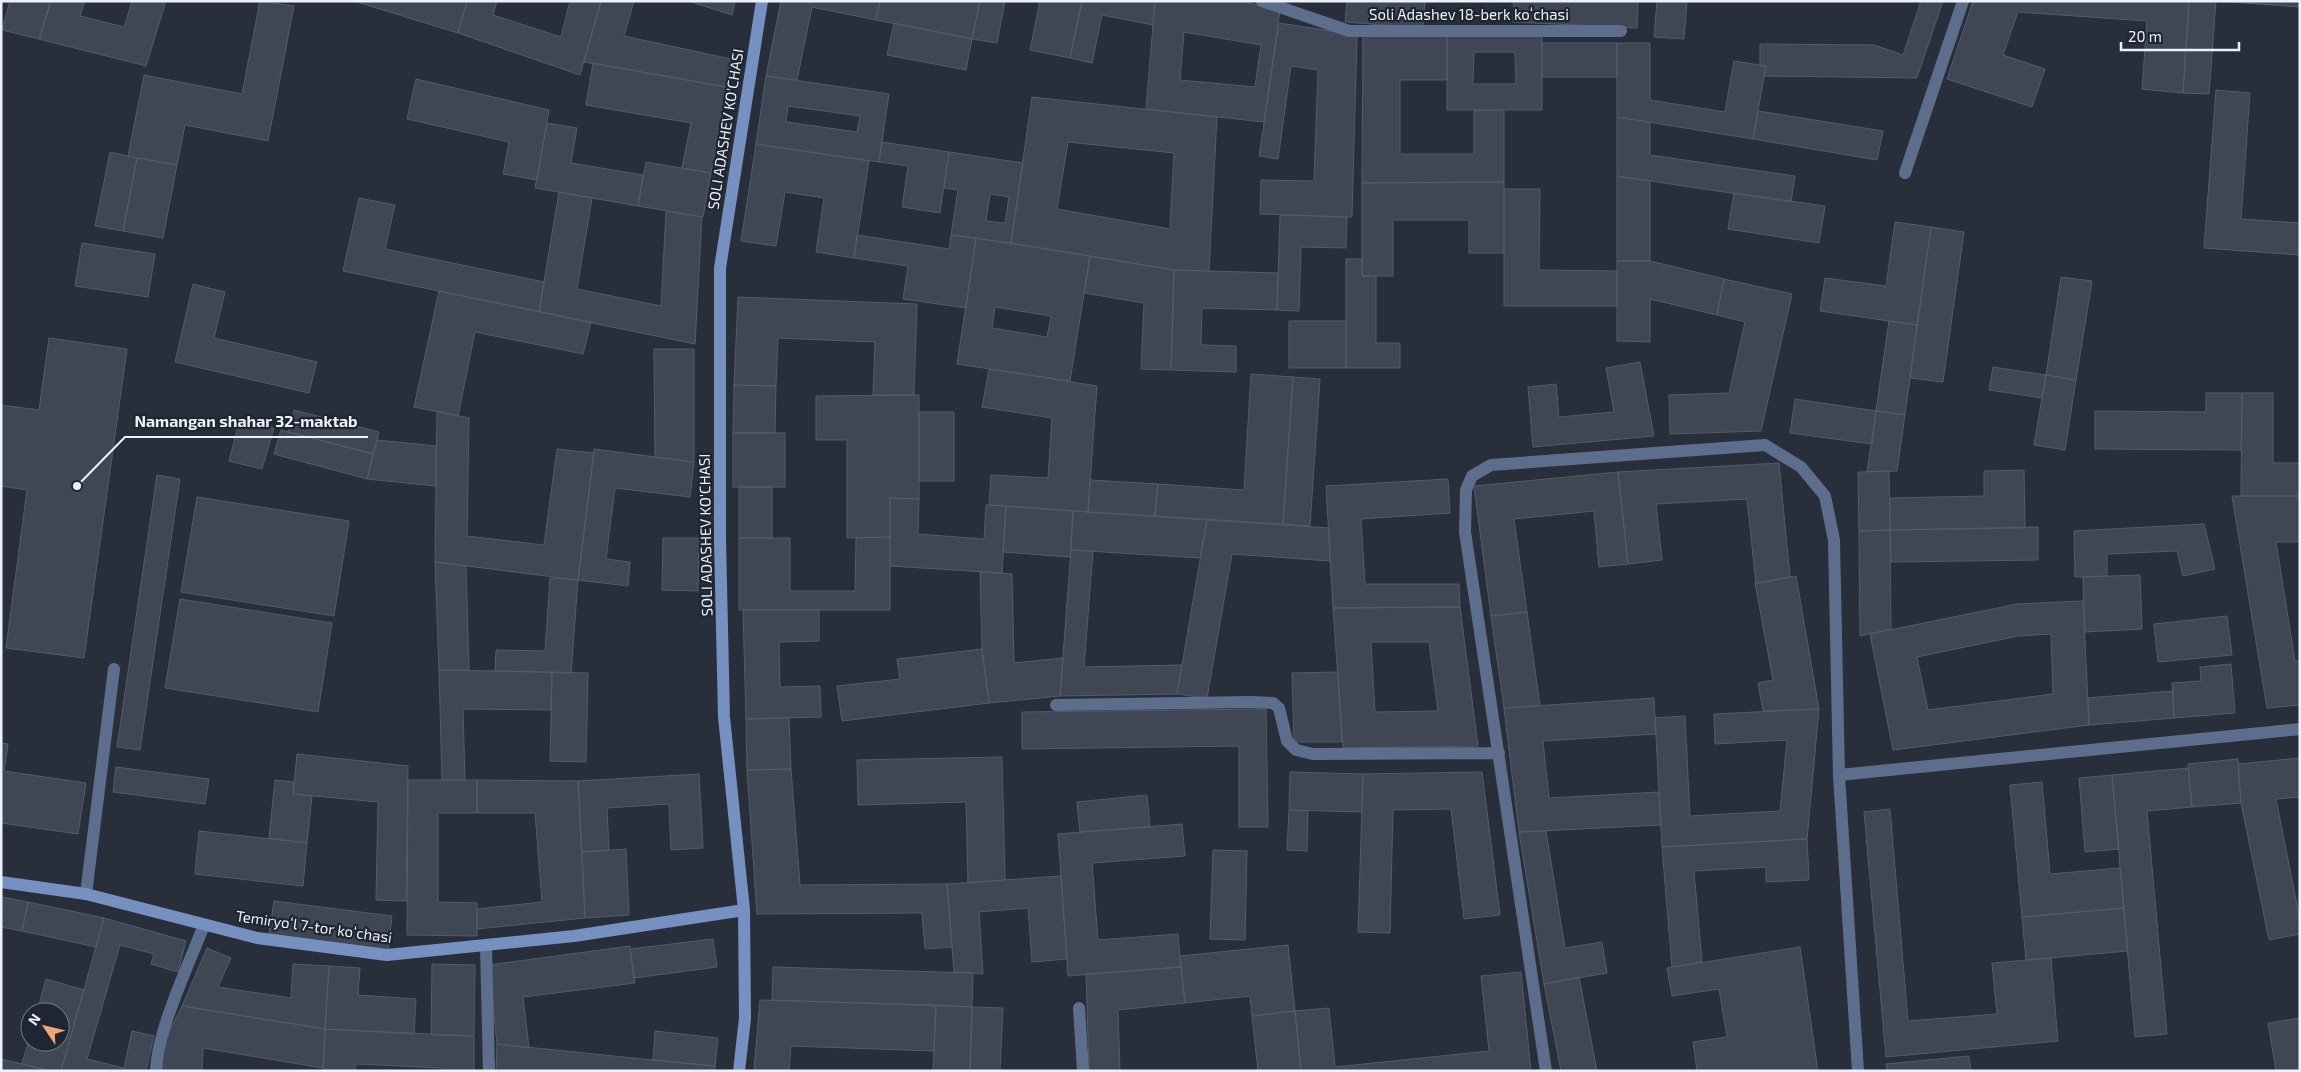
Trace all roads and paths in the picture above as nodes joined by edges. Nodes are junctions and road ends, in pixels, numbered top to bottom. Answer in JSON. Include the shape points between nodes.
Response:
{"nodes":[{"id":1,"x":762,"y":1,"type":"edge"},
{"id":2,"x":1262,"y":1,"type":"edge"},
{"id":3,"x":1963,"y":1,"type":"edge"},
{"id":4,"x":1621,"y":31,"type":"dead end"},
{"id":5,"x":1905,"y":173,"type":"dead end"},
{"id":6,"x":114,"y":669,"type":"dead end"},
{"id":7,"x":1056,"y":705,"type":"dead end"},
{"id":8,"x":2300,"y":729,"type":"edge"},
{"id":9,"x":1499,"y":753,"type":"junction"},
{"id":10,"x":1839,"y":775,"type":"junction"},
{"id":11,"x":1,"y":882,"type":"edge"},
{"id":12,"x":86,"y":894,"type":"junction"},
{"id":13,"x":744,"y":910,"type":"junction"},
{"id":14,"x":204,"y":925,"type":"junction"},
{"id":15,"x":486,"y":947,"type":"junction"},
{"id":16,"x":1079,"y":1008,"type":"dead end"},
{"id":17,"x":156,"y":1071,"type":"edge"},
{"id":18,"x":489,"y":1071,"type":"edge"},
{"id":19,"x":739,"y":1071,"type":"edge"},
{"id":20,"x":1083,"y":1071,"type":"edge"},
{"id":21,"x":1546,"y":1071,"type":"edge"},
{"id":22,"x":1858,"y":1071,"type":"edge"}],
"edges":[{"from":1,"to":13,"type":"street","name":"SOLI ADASHEV KO'CHASI","via":[[720,268],[724,708]]},
{"from":2,"to":4,"type":"street","name":"Soli Adashev 18-berk koʻchasi","via":[[1349,31]]},
{"from":3,"to":5,"type":"street"},
{"from":6,"to":12,"type":"street"},
{"from":7,"to":9,"type":"street","via":[[1273,703],[1279,708],[1287,741],[1296,750],[1313,754]]},
{"from":8,"to":10,"type":"street"},
{"from":9,"to":10,"type":"street","via":[[1465,532],[1466,490],[1472,476],[1491,465],[1765,445],[1802,467],[1825,496],[1834,540]]},
{"from":9,"to":21,"type":"street"},
{"from":10,"to":22,"type":"street"},
{"from":11,"to":12,"type":"street","name":"Temiryoʻl 7-tor koʻchasi"},
{"from":12,"to":14,"type":"street","name":"Temiryoʻl 7-tor koʻchasi"},
{"from":13,"to":15,"type":"street","name":"Temiryoʻl 7-tor koʻchasi"},
{"from":13,"to":19,"type":"street","name":"SOLI ADASHEV KO'CHASI","via":[[745,1018]]},
{"from":14,"to":15,"type":"street","name":"Temiryoʻl 7-tor koʻchasi","via":[[257,938],[387,955]]},
{"from":14,"to":17,"type":"street","via":[[165,1029]]},
{"from":15,"to":18,"type":"street"},
{"from":16,"to":20,"type":"street"}]}
